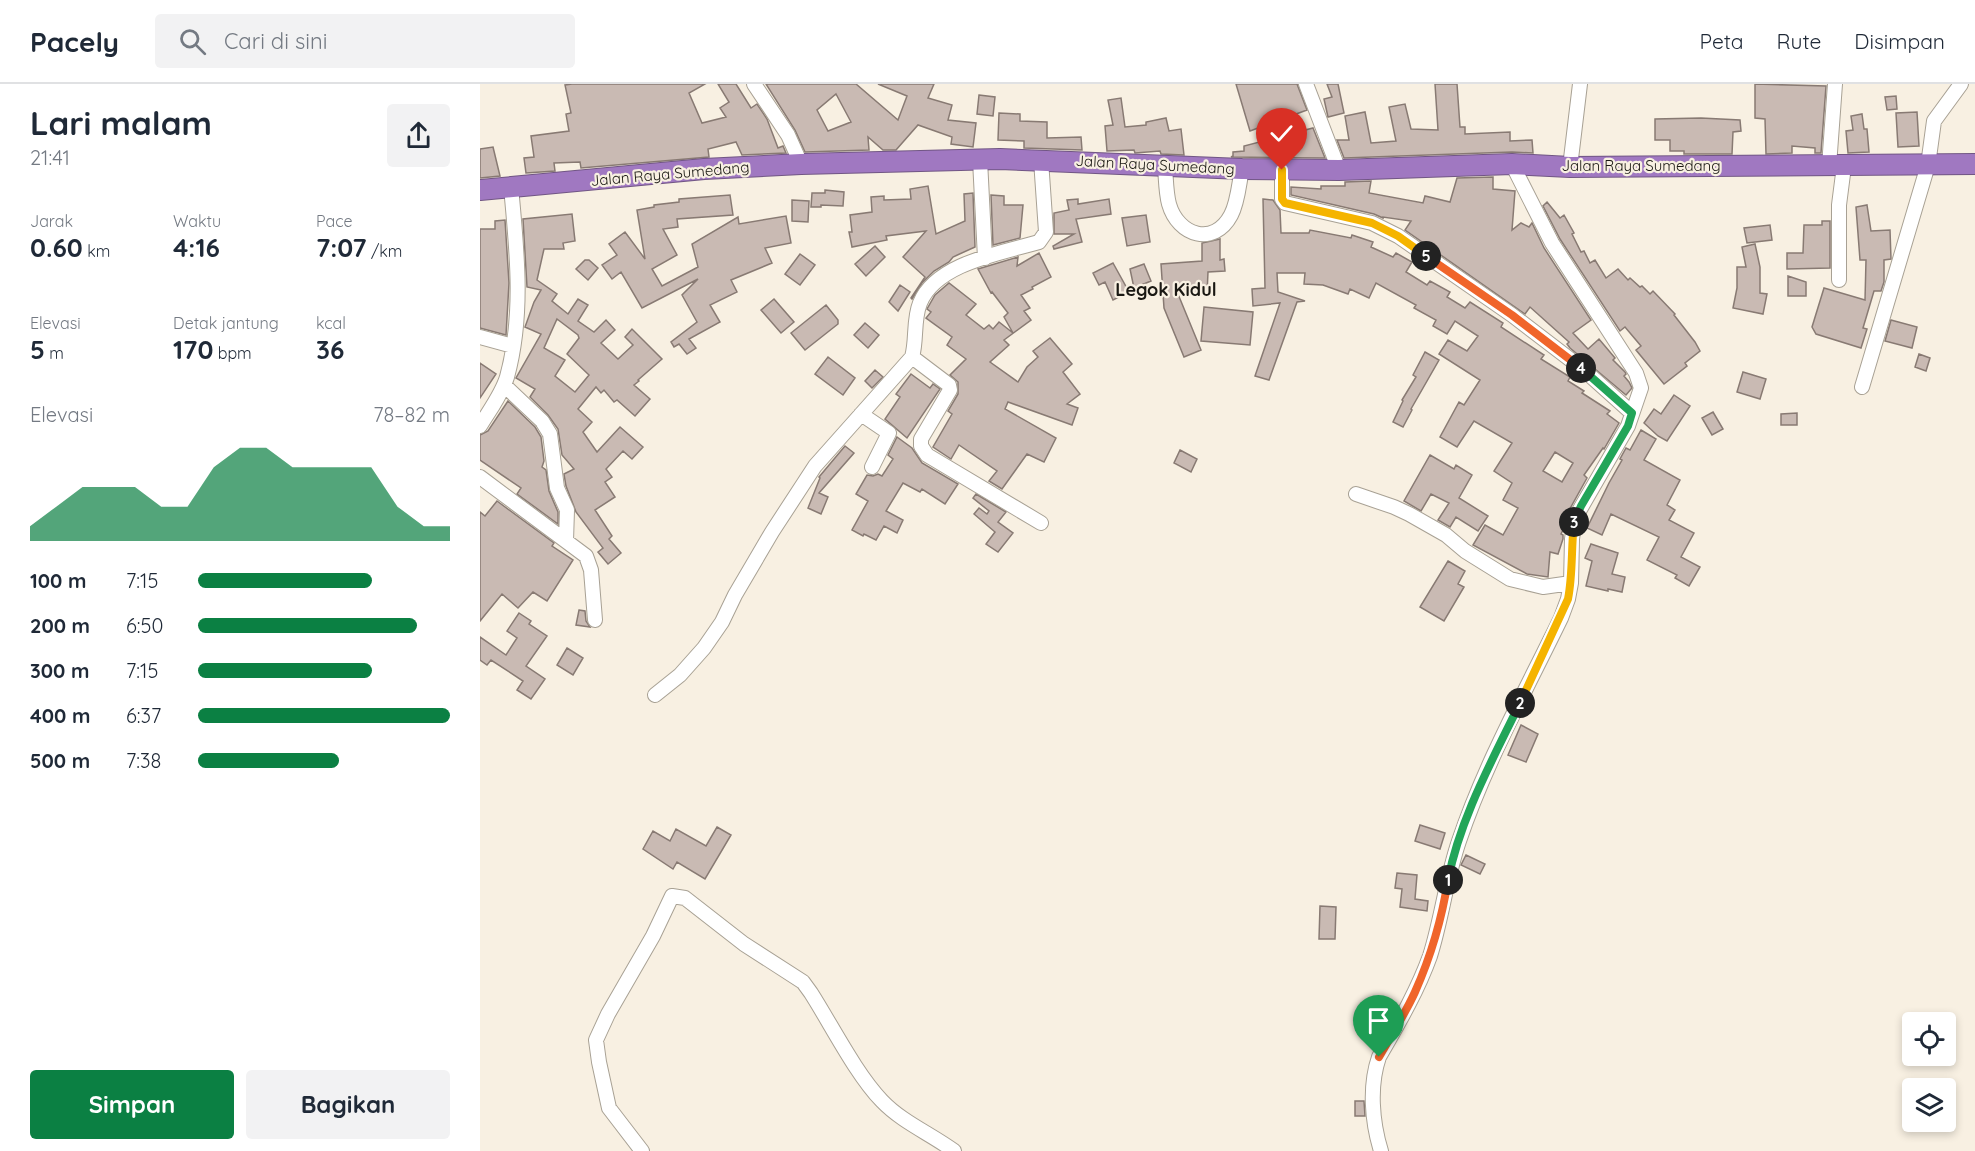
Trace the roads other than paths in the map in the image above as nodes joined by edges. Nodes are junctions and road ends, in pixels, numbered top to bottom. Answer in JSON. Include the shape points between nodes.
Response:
{"nodes":[{"id":1,"x":754,"y":84,"type":"edge"},
{"id":2,"x":1306,"y":84,"type":"edge"},
{"id":3,"x":1580,"y":84,"type":"edge"},
{"id":4,"x":1835,"y":84,"type":"edge"},
{"id":5,"x":1961,"y":84,"type":"edge"},
{"id":6,"x":981,"y":160,"type":"junction"},
{"id":7,"x":1041,"y":160,"type":"junction"},
{"id":8,"x":801,"y":164,"type":"junction"},
{"id":9,"x":1512,"y":164,"type":"junction"},
{"id":10,"x":1928,"y":165,"type":"junction"},
{"id":11,"x":1975,"y":165,"type":"edge"},
{"id":12,"x":1837,"y":166,"type":"junction"},
{"id":13,"x":1165,"y":167,"type":"junction"},
{"id":14,"x":1570,"y":167,"type":"junction"},
{"id":15,"x":1242,"y":169,"type":"junction"},
{"id":16,"x":1282,"y":170,"type":"junction"},
{"id":17,"x":1339,"y":170,"type":"junction"},
{"id":18,"x":511,"y":187,"type":"junction"},
{"id":19,"x":480,"y":190,"type":"edge"},
{"id":20,"x":985,"y":258,"type":"junction"},
{"id":21,"x":1839,"y":280,"type":"dead end"},
{"id":22,"x":480,"y":337,"type":"edge"},
{"id":23,"x":513,"y":346,"type":"junction"},
{"id":24,"x":912,"y":357,"type":"junction"},
{"id":25,"x":504,"y":385,"type":"junction"},
{"id":26,"x":1862,"y":387,"type":"dead end"},
{"id":27,"x":1632,"y":413,"type":"junction"},
{"id":28,"x":861,"y":414,"type":"junction"},
{"id":29,"x":480,"y":426,"type":"edge"},
{"id":30,"x":872,"y":467,"type":"dead end"},
{"id":31,"x":480,"y":477,"type":"edge"},
{"id":32,"x":1356,"y":494,"type":"dead end"},
{"id":33,"x":1041,"y":524,"type":"dead end"},
{"id":34,"x":566,"y":541,"type":"junction"},
{"id":35,"x":1571,"y":583,"type":"junction"},
{"id":36,"x":595,"y":620,"type":"dead end"},
{"id":37,"x":655,"y":695,"type":"dead end"},
{"id":38,"x":642,"y":1151,"type":"edge"},
{"id":39,"x":954,"y":1151,"type":"edge"},
{"id":40,"x":1381,"y":1151,"type":"edge"}],
"edges":[{"from":1,"to":8,"type":"street","via":[[788,135]]},
{"from":2,"to":17,"type":"street"},
{"from":3,"to":14,"type":"street"},
{"from":4,"to":12,"type":"street"},
{"from":5,"to":10,"type":"street","via":[[1934,121]]},
{"from":6,"to":7,"type":"highway","name":"Jalan Raya Sumedang"},
{"from":6,"to":8,"type":"highway","name":"Jalan Raya Sumedang"},
{"from":6,"to":20,"type":"street"},
{"from":7,"to":13,"type":"highway","name":"Jalan Raya Sumedang"},
{"from":7,"to":20,"type":"street","via":[[1044,238]]},
{"from":8,"to":18,"type":"highway","name":"Jalan Raya Sumedang"},
{"from":9,"to":14,"type":"highway","name":"Jalan Raya Sumedang"},
{"from":9,"to":17,"type":"highway","name":"Jalan Raya Sumedang"},
{"from":9,"to":27,"type":"street","via":[[1552,243],[1640,380],[1639,399]]},
{"from":10,"to":11,"type":"highway","name":"Jalan Raya Sumedang"},
{"from":10,"to":12,"type":"highway","name":"Jalan Raya Sumedang"},
{"from":10,"to":26,"type":"street"},
{"from":12,"to":14,"type":"highway","name":"Jalan Raya Sumedang"},
{"from":12,"to":21,"type":"street"},
{"from":13,"to":15,"type":"highway","name":"Jalan Raya Sumedang"},
{"from":13,"to":15,"type":"street","via":[[1169,204],[1177,222],[1193,232],[1208,235],[1220,230],[1233,212]]},
{"from":15,"to":16,"type":"highway","name":"Jalan Raya Sumedang"},
{"from":16,"to":17,"type":"highway","name":"Jalan Raya Sumedang"},
{"from":16,"to":27,"type":"street","via":[[1285,203],[1372,223],[1398,236],[1512,315]]},
{"from":18,"to":19,"type":"highway","name":"Jalan Raya Sumedang"},
{"from":18,"to":23,"type":"street","via":[[518,253],[518,312]]},
{"from":20,"to":24,"type":"street","via":[[933,282],[919,305]]},
{"from":22,"to":23,"type":"street"},
{"from":23,"to":25,"type":"street"},
{"from":24,"to":28,"type":"street"},
{"from":24,"to":33,"type":"street","via":[[950,390],[921,439],[927,454]]},
{"from":25,"to":29,"type":"street"},
{"from":25,"to":34,"type":"street","via":[[550,434],[557,488],[567,510]]},
{"from":27,"to":35,"type":"street","via":[[1575,518]]},
{"from":28,"to":30,"type":"street","via":[[889,434]]},
{"from":28,"to":37,"type":"street","via":[[815,466],[794,497],[704,648]]},
{"from":31,"to":34,"type":"street"},
{"from":32,"to":35,"type":"street","via":[[1394,507],[1428,525],[1510,579],[1543,587]]},
{"from":34,"to":36,"type":"street","via":[[590,562]]},
{"from":35,"to":40,"type":"street","via":[[1561,618],[1480,785],[1458,842],[1430,956],[1415,993],[1379,1057],[1374,1101]]},
{"from":38,"to":39,"type":"street","via":[[609,1108],[596,1040],[672,896],[685,898],[744,944],[803,982],[882,1101]]}]}
